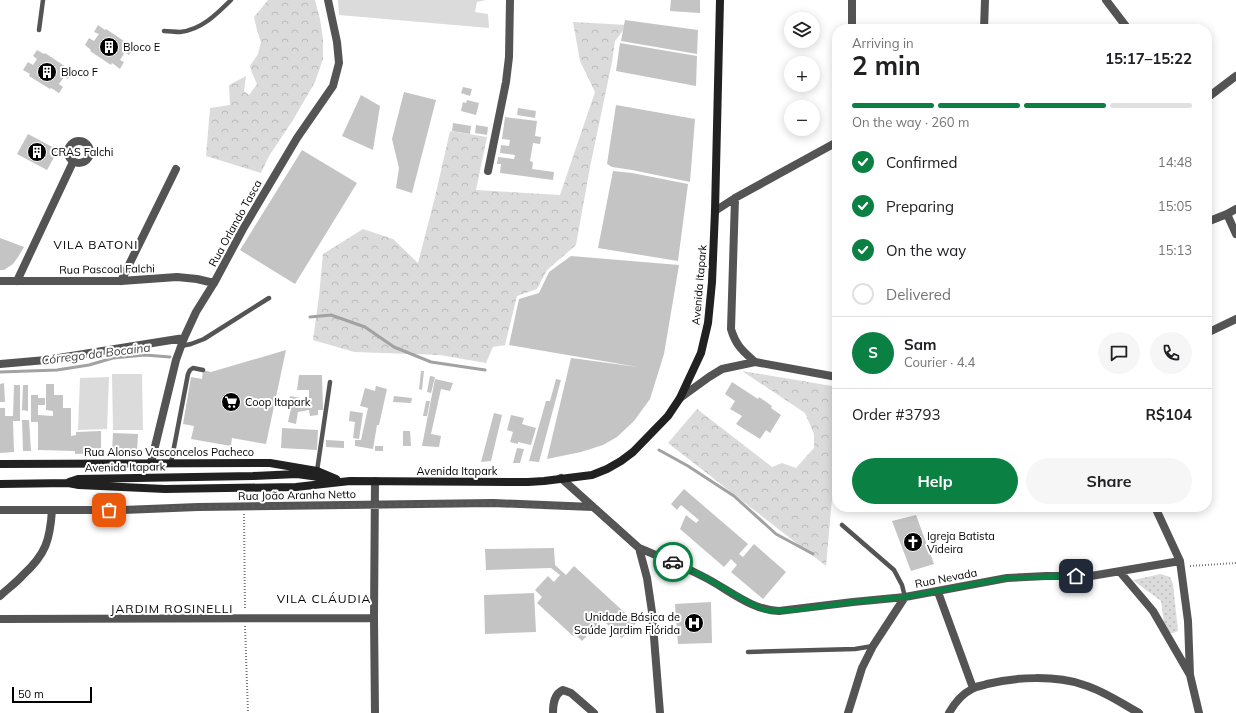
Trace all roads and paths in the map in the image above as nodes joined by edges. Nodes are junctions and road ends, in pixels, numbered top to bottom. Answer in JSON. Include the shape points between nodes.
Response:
{"nodes":[{"id":1,"x":43,"y":0,"type":"edge"},
{"id":2,"x":231,"y":0,"type":"edge"},
{"id":3,"x":328,"y":0,"type":"edge"},
{"id":4,"x":510,"y":0,"type":"edge"},
{"id":5,"x":720,"y":0,"type":"edge"},
{"id":6,"x":852,"y":0,"type":"edge"},
{"id":7,"x":986,"y":0,"type":"edge"},
{"id":8,"x":1106,"y":0,"type":"edge"},
{"id":9,"x":852,"y":24,"type":"edge"},
{"id":10,"x":984,"y":24,"type":"edge"},
{"id":11,"x":1124,"y":24,"type":"edge"},
{"id":12,"x":39,"y":30,"type":"dead end"},
{"id":13,"x":164,"y":31,"type":"dead end"},
{"id":14,"x":1236,"y":76,"type":"edge"},
{"id":15,"x":1212,"y":94,"type":"edge"},
{"id":16,"x":832,"y":145,"type":"edge"},
{"id":17,"x":73,"y":162,"type":"dead end"},
{"id":18,"x":176,"y":169,"type":"dead end"},
{"id":19,"x":488,"y":171,"type":"dead end"},
{"id":20,"x":735,"y":198,"type":"junction"},
{"id":21,"x":1236,"y":209,"type":"edge"},
{"id":22,"x":715,"y":211,"type":"junction"},
{"id":23,"x":1227,"y":214,"type":"junction"},
{"id":24,"x":1212,"y":220,"type":"edge"},
{"id":25,"x":1236,"y":234,"type":"edge"},
{"id":26,"x":0,"y":281,"type":"edge"},
{"id":27,"x":17,"y":281,"type":"junction"},
{"id":28,"x":121,"y":281,"type":"junction"},
{"id":29,"x":214,"y":283,"type":"junction"},
{"id":30,"x":269,"y":298,"type":"dead end"},
{"id":31,"x":1236,"y":319,"type":"edge"},
{"id":32,"x":1212,"y":331,"type":"edge"},
{"id":33,"x":182,"y":342,"type":"junction"},
{"id":34,"x":740,"y":349,"type":"junction"},
{"id":35,"x":755,"y":362,"type":"junction"},
{"id":36,"x":0,"y":364,"type":"edge"},
{"id":37,"x":736,"y":366,"type":"junction"},
{"id":38,"x":204,"y":370,"type":"dead end"},
{"id":39,"x":832,"y":376,"type":"edge"},
{"id":40,"x":330,"y":382,"type":"dead end"},
{"id":41,"x":680,"y":398,"type":"junction"},
{"id":42,"x":151,"y":463,"type":"junction"},
{"id":43,"x":171,"y":463,"type":"junction"},
{"id":44,"x":252,"y":463,"type":"junction"},
{"id":45,"x":0,"y":464,"type":"edge"},
{"id":46,"x":317,"y":471,"type":"junction"},
{"id":47,"x":253,"y":476,"type":"junction"},
{"id":48,"x":561,"y":478,"type":"junction"},
{"id":49,"x":336,"y":479,"type":"junction"},
{"id":50,"x":375,"y":481,"type":"junction"},
{"id":51,"x":68,"y":482,"type":"junction"},
{"id":52,"x":350,"y":482,"type":"junction"},
{"id":53,"x":0,"y":484,"type":"edge"},
{"id":54,"x":253,"y":487,"type":"junction"},
{"id":55,"x":376,"y":505,"type":"junction"},
{"id":56,"x":593,"y":507,"type":"junction"},
{"id":57,"x":0,"y":510,"type":"edge"},
{"id":58,"x":52,"y":510,"type":"junction"},
{"id":59,"x":1158,"y":512,"type":"edge"},
{"id":60,"x":842,"y":525,"type":"dead end"},
{"id":61,"x":639,"y":548,"type":"junction"},
{"id":62,"x":1236,"y":563,"type":"edge"},
{"id":63,"x":1180,"y":564,"type":"junction"},
{"id":64,"x":1120,"y":572,"type":"junction"},
{"id":65,"x":938,"y":592,"type":"junction"},
{"id":66,"x":0,"y":596,"type":"edge"},
{"id":67,"x":905,"y":597,"type":"junction"},
{"id":68,"x":374,"y":618,"type":"junction"},
{"id":69,"x":0,"y":619,"type":"edge"},
{"id":70,"x":873,"y":646,"type":"junction"},
{"id":71,"x":748,"y":652,"type":"dead end"},
{"id":72,"x":1190,"y":675,"type":"junction"},
{"id":73,"x":973,"y":688,"type":"junction"},
{"id":74,"x":375,"y":713,"type":"edge"},
{"id":75,"x":553,"y":713,"type":"edge"},
{"id":76,"x":594,"y":713,"type":"edge"},
{"id":77,"x":660,"y":713,"type":"edge"},
{"id":78,"x":848,"y":713,"type":"edge"},
{"id":79,"x":949,"y":713,"type":"edge"},
{"id":80,"x":1139,"y":713,"type":"edge"},
{"id":81,"x":1199,"y":713,"type":"edge"}],
"edges":[{"from":1,"to":12,"type":"lane"},
{"from":2,"to":13,"type":"lane","via":[[209,20],[195,28],[181,32]]},
{"from":3,"to":29,"type":"street","name":"Rua Orlando Tasca","via":[[339,57],[332,86],[297,138]]},
{"from":4,"to":19,"type":"street","via":[[506,82]]},
{"from":5,"to":22,"type":"main road","name":"Avenida Itapark"},
{"from":6,"to":9,"type":"street"},
{"from":7,"to":10,"type":"street"},
{"from":8,"to":11,"type":"street"},
{"from":14,"to":15,"type":"street"},
{"from":16,"to":20,"type":"street"},
{"from":17,"to":27,"type":"street"},
{"from":18,"to":28,"type":"street"},
{"from":20,"to":22,"type":"street"},
{"from":20,"to":34,"type":"street","via":[[731,329]]},
{"from":21,"to":23,"type":"street"},
{"from":22,"to":41,"type":"main road","name":"Avenida Itapark","via":[[708,323],[701,353]]},
{"from":23,"to":24,"type":"street"},
{"from":23,"to":25,"type":"street"},
{"from":26,"to":27,"type":"street","name":"Rua Pascoal Falchi"},
{"from":27,"to":28,"type":"street","name":"Rua Pascoal Falchi"},
{"from":28,"to":29,"type":"street","name":"Rua Pascoal Falchi","via":[[178,278]]},
{"from":29,"to":33,"type":"street","name":"Rua Orlando Tasca"},
{"from":30,"to":33,"type":"lane","via":[[204,339],[191,344]]},
{"from":31,"to":32,"type":"street"},
{"from":33,"to":36,"type":"street"},
{"from":33,"to":42,"type":"street","name":"Rua Orlando Tasca"},
{"from":34,"to":35,"type":"street"},
{"from":34,"to":37,"type":"street"},
{"from":35,"to":37,"type":"street"},
{"from":35,"to":39,"type":"street"},
{"from":37,"to":41,"type":"street","via":[[709,377]]},
{"from":38,"to":43,"type":"lane","via":[[193,368],[188,374]]},
{"from":40,"to":46,"type":"lane"},
{"from":41,"to":48,"type":"main road","name":"Avenida Itapark","via":[[668,416],[622,461],[592,475]]},
{"from":42,"to":43,"type":"main road","name":"Rua Alonso Vasconcelos Pacheco"},
{"from":42,"to":45,"type":"main road","name":"Rua Alonso Vasconcelos Pacheco"},
{"from":43,"to":44,"type":"main road","name":"Rua Alonso Vasconcelos Pacheco"},
{"from":44,"to":46,"type":"main road","name":"Rua Alonso Vasconcelos Pacheco","via":[[270,463]]},
{"from":44,"to":47,"type":"main road"},
{"from":46,"to":49,"type":"main road","name":"Rua Alonso Vasconcelos Pacheco"},
{"from":47,"to":49,"type":"main road","name":"Avenida Itapark","via":[[297,474]]},
{"from":47,"to":51,"type":"main road","name":"Avenida Itapark","via":[[78,479]]},
{"from":47,"to":54,"type":"main road"},
{"from":48,"to":50,"type":"main road","name":"Avenida Itapark","via":[[528,482]]},
{"from":48,"to":56,"type":"street"},
{"from":49,"to":52,"type":"main road","name":"Avenida Itapark"},
{"from":50,"to":52,"type":"main road","name":"Avenida Itapark"},
{"from":50,"to":55,"type":"street"},
{"from":51,"to":53,"type":"main road","name":"Avenida Itapark"},
{"from":51,"to":54,"type":"main road","name":"Avenida Itapark","via":[[79,485],[166,489]]},
{"from":52,"to":54,"type":"main road","name":"Avenida Itapark","via":[[296,487]]},
{"from":55,"to":56,"type":"street","name":"Rua João Aranha Netto","via":[[493,504]]},
{"from":55,"to":58,"type":"street","name":"Rua João Aranha Netto"},
{"from":55,"to":68,"type":"street"},
{"from":56,"to":61,"type":"street"},
{"from":57,"to":58,"type":"street","name":"Rua João Aranha Netto"},
{"from":58,"to":66,"type":"street","via":[[51,530],[38,560]]},
{"from":59,"to":63,"type":"street"},
{"from":60,"to":67,"type":"lane","via":[[894,570]]},
{"from":61,"to":67,"type":"street","via":[[683,566],[748,602],[770,611]]},
{"from":61,"to":77,"type":"street","via":[[652,612]]},
{"from":62,"to":63,"type":"path"},
{"from":63,"to":64,"type":"street","name":"Rua Nevada"},
{"from":63,"to":72,"type":"street","via":[[1188,621]]},
{"from":64,"to":65,"type":"street","name":"Rua Nevada","via":[[1091,576],[1007,578]]},
{"from":64,"to":72,"type":"street","via":[[1153,611]]},
{"from":65,"to":67,"type":"street","name":"Rua Nevada"},
{"from":65,"to":73,"type":"street"},
{"from":67,"to":70,"type":"street","name":"Rua Nevada"},
{"from":68,"to":69,"type":"street"},
{"from":68,"to":74,"type":"street"},
{"from":70,"to":71,"type":"lane","via":[[855,649]]},
{"from":70,"to":78,"type":"street","name":"Rua Nevada","via":[[862,668]]},
{"from":72,"to":81,"type":"street"},
{"from":73,"to":79,"type":"street"},
{"from":73,"to":80,"type":"street","via":[[1002,680],[1056,679],[1084,684]]},
{"from":75,"to":76,"type":"street","via":[[556,695],[563,690]]}]}
